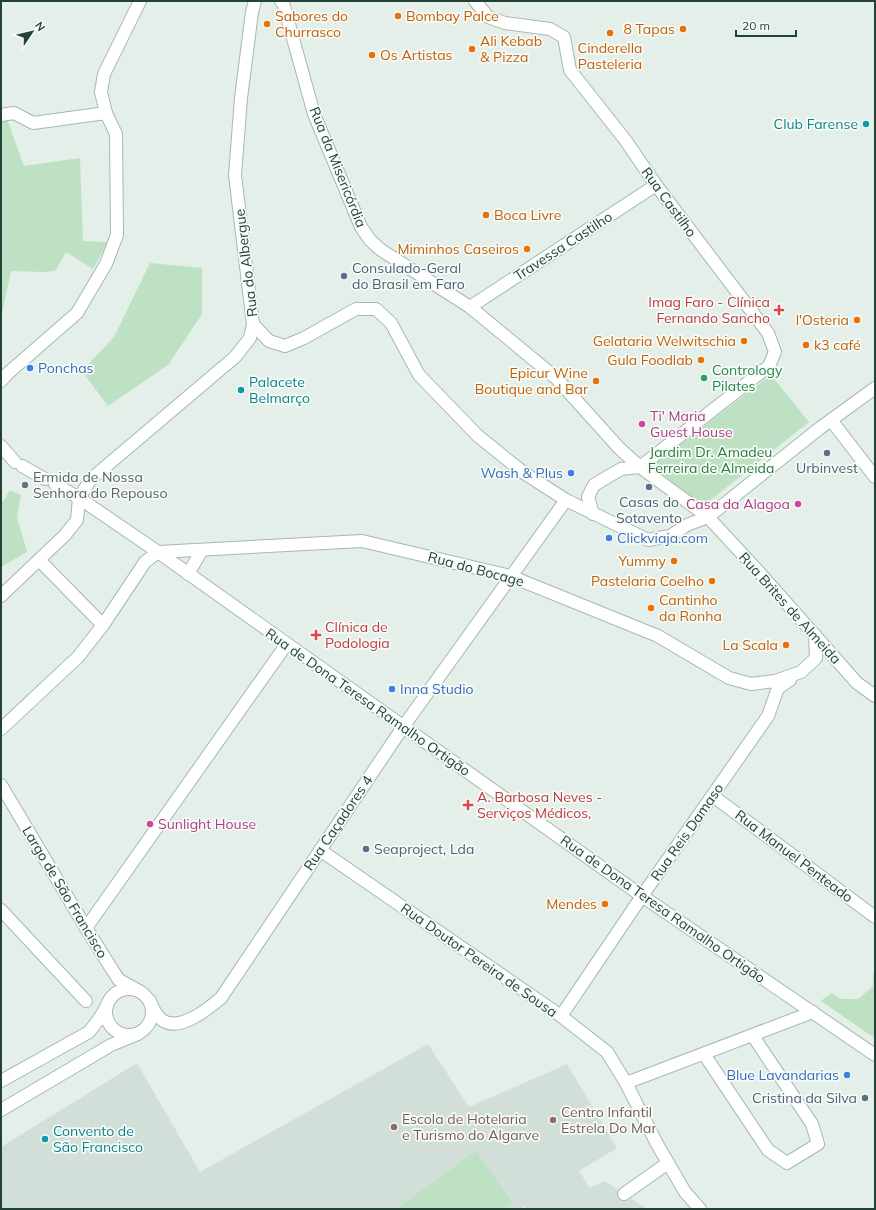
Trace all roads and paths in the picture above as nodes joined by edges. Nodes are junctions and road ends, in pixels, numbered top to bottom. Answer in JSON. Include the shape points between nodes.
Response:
{"nodes":[{"id":1,"x":140,"y":1,"type":"edge"},
{"id":2,"x":255,"y":1,"type":"edge"},
{"id":3,"x":475,"y":1,"type":"edge"},
{"id":4,"x":282,"y":3,"type":"edge"},
{"id":5,"x":106,"y":113,"type":"junction"},
{"id":6,"x":1,"y":115,"type":"edge"},
{"id":7,"x":656,"y":185,"type":"junction"},
{"id":8,"x":470,"y":307,"type":"junction"},
{"id":9,"x":253,"y":324,"type":"junction"},
{"id":10,"x":1,"y":381,"type":"edge"},
{"id":11,"x":875,"y":388,"type":"edge"},
{"id":12,"x":831,"y":420,"type":"junction"},
{"id":13,"x":1,"y":446,"type":"edge"},
{"id":14,"x":640,"y":467,"type":"junction"},
{"id":15,"x":875,"y":477,"type":"edge"},
{"id":16,"x":680,"y":497,"type":"junction"},
{"id":17,"x":79,"y":498,"type":"junction"},
{"id":18,"x":566,"y":500,"type":"junction"},
{"id":19,"x":593,"y":514,"type":"junction"},
{"id":20,"x":708,"y":517,"type":"junction"},
{"id":21,"x":684,"y":527,"type":"junction"},
{"id":22,"x":202,"y":550,"type":"junction"},
{"id":23,"x":158,"y":552,"type":"junction"},
{"id":24,"x":39,"y":560,"type":"junction"},
{"id":25,"x":188,"y":574,"type":"junction"},
{"id":26,"x":510,"y":576,"type":"junction"},
{"id":27,"x":1,"y":596,"type":"edge"},
{"id":28,"x":103,"y":625,"type":"junction"},
{"id":29,"x":815,"y":635,"type":"junction"},
{"id":30,"x":286,"y":645,"type":"junction"},
{"id":31,"x":801,"y":672,"type":"junction"},
{"id":32,"x":875,"y":696,"type":"edge"},
{"id":33,"x":403,"y":727,"type":"junction"},
{"id":34,"x":1,"y":729,"type":"edge"},
{"id":35,"x":1,"y":785,"type":"edge"},
{"id":36,"x":713,"y":796,"type":"junction"},
{"id":37,"x":320,"y":850,"type":"junction"},
{"id":38,"x":642,"y":896,"type":"junction"},
{"id":39,"x":1,"y":910,"type":"edge"},
{"id":40,"x":875,"y":917,"type":"edge"},
{"id":41,"x":86,"y":928,"type":"junction"},
{"id":42,"x":139,"y":991,"type":"junction"},
{"id":43,"x":86,"y":1001,"type":"dead end"},
{"id":44,"x":150,"y":1001,"type":"junction"},
{"id":45,"x":107,"y":1005,"type":"junction"},
{"id":46,"x":813,"y":1012,"type":"junction"},
{"id":47,"x":561,"y":1016,"type":"junction"},
{"id":48,"x":138,"y":1034,"type":"junction"},
{"id":49,"x":753,"y":1036,"type":"junction"},
{"id":50,"x":704,"y":1054,"type":"junction"},
{"id":51,"x":875,"y":1055,"type":"edge"},
{"id":52,"x":1,"y":1081,"type":"edge"},
{"id":53,"x":626,"y":1083,"type":"junction"},
{"id":54,"x":1,"y":1110,"type":"edge"},
{"id":55,"x":668,"y":1163,"type":"junction"},
{"id":56,"x":624,"y":1194,"type":"dead end"},
{"id":57,"x":700,"y":1209,"type":"edge"}],
"edges":[{"from":1,"to":5,"type":"street","via":[[104,74],[101,92]]},
{"from":2,"to":9,"type":"street","name":"Rua do Albergue","via":[[241,98],[235,175]]},
{"from":3,"to":7,"type":"street","name":"Rua Castilho","via":[[488,17],[504,23],[550,29],[564,37],[570,70],[626,141]]},
{"from":4,"to":8,"type":"street","name":"Rua da Misericórdia","via":[[314,114],[361,227],[370,240],[382,250]]},
{"from":5,"to":6,"type":"street","via":[[33,123],[14,113]]},
{"from":5,"to":10,"type":"street","via":[[116,134],[117,235],[106,264],[77,313]]},
{"from":7,"to":8,"type":"street","name":"Travessa Castilho"},
{"from":7,"to":14,"type":"street","name":"Rua Castilho","via":[[768,334],[775,352],[770,366]]},
{"from":8,"to":14,"type":"street","name":"Rua da Misericórdia","via":[[556,378],[619,448]]},
{"from":9,"to":17,"type":"street","name":"Rua do Albergue","via":[[250,338],[235,357],[91,479]]},
{"from":9,"to":18,"type":"street","via":[[269,341],[285,346],[356,308],[376,309],[391,322],[419,375],[478,436],[524,473]]},
{"from":11,"to":12,"type":"street"},
{"from":12,"to":15,"type":"street"},
{"from":12,"to":20,"type":"street"},
{"from":13,"to":17,"type":"street","name":"Rua de Dona Teresa Ramalho Ortigão","via":[[18,464]]},
{"from":14,"to":16,"type":"street"},
{"from":14,"to":19,"type":"street","via":[[621,469],[594,485],[588,497]]},
{"from":16,"to":20,"type":"street","name":"Rua Brites de Almeida"},
{"from":16,"to":21,"type":"street","via":[[687,512]]},
{"from":17,"to":23,"type":"street","name":"Rua de Dona Teresa Ramalho Ortigão"},
{"from":17,"to":24,"type":"street","via":[[77,520]]},
{"from":18,"to":19,"type":"street"},
{"from":18,"to":26,"type":"street","name":"Rua Caçadores 4"},
{"from":19,"to":21,"type":"street","via":[[648,540],[670,536]]},
{"from":20,"to":21,"type":"street"},
{"from":20,"to":29,"type":"street","name":"Rua Brites de Almeida"},
{"from":22,"to":23,"type":"street","name":"Rua do Bocage"},
{"from":22,"to":25,"type":"street"},
{"from":22,"to":26,"type":"street","name":"Rua do Bocage","via":[[362,540]]},
{"from":23,"to":25,"type":"street","name":"Rua de Dona Teresa Ramalho Ortigão"},
{"from":23,"to":28,"type":"street","via":[[145,562]]},
{"from":24,"to":27,"type":"street"},
{"from":24,"to":28,"type":"street"},
{"from":25,"to":30,"type":"street","name":"Rua de Dona Teresa Ramalho Ortigão"},
{"from":26,"to":31,"type":"street","name":"Rua do Bocage","via":[[658,636],[729,678],[751,684],[775,681]]},
{"from":26,"to":33,"type":"street","name":"Rua Caçadores 4"},
{"from":28,"to":34,"type":"street","via":[[78,657]]},
{"from":29,"to":31,"type":"street","name":"Rua do Bocage","via":[[816,658]]},
{"from":29,"to":32,"type":"street","name":"Rua Brites de Almeida","via":[[857,683]]},
{"from":30,"to":33,"type":"street","name":"Rua de Dona Teresa Ramalho Ortigão"},
{"from":30,"to":41,"type":"street"},
{"from":31,"to":36,"type":"street","name":"Rua Reis Damaso","via":[[778,688],[768,716]]},
{"from":33,"to":37,"type":"street","name":"Rua Caçadores 4"},
{"from":33,"to":38,"type":"street","name":"Rua de Dona Teresa Ramalho Ortigão"},
{"from":35,"to":41,"type":"street","name":"Largo de São Francisco"},
{"from":36,"to":38,"type":"street","name":"Rua Reis Damaso"},
{"from":36,"to":40,"type":"street","name":"Rua Manuel Penteado"},
{"from":37,"to":44,"type":"street","name":"Rua Caçadores 4","via":[[221,998],[202,1014],[173,1024],[159,1018]]},
{"from":37,"to":47,"type":"street","name":"Rua Doutor Pereira de Sousa"},
{"from":38,"to":46,"type":"street","name":"Rua de Dona Teresa Ramalho Ortigão"},
{"from":38,"to":47,"type":"street","name":"Rua Reis Damaso"},
{"from":39,"to":43,"type":"street"},
{"from":41,"to":42,"type":"street","name":"Largo de São Francisco","via":[[119,980]]},
{"from":42,"to":44,"type":"street"},
{"from":42,"to":45,"type":"street","via":[[124,989],[117,992]]},
{"from":44,"to":48,"type":"street","via":[[150,1024]]},
{"from":45,"to":48,"type":"street","via":[[107,1020],[116,1032],[131,1036]]},
{"from":45,"to":52,"type":"street","via":[[89,1032]]},
{"from":46,"to":49,"type":"street"},
{"from":46,"to":51,"type":"street","name":"Rua de Dona Teresa Ramalho Ortigão"},
{"from":47,"to":53,"type":"street","name":"Rua Doutor Pereira de Sousa","via":[[607,1052]]},
{"from":48,"to":54,"type":"street","via":[[111,1045]]},
{"from":49,"to":50,"type":"street"},
{"from":49,"to":50,"type":"street","via":[[812,1124],[818,1144],[787,1163],[768,1150]]},
{"from":50,"to":53,"type":"street"},
{"from":53,"to":55,"type":"street","name":"Rua Doutor Pereira de Sousa"},
{"from":55,"to":56,"type":"street"},
{"from":55,"to":57,"type":"street","name":"Rua Doutor Pereira de Sousa","via":[[685,1192]]}]}
